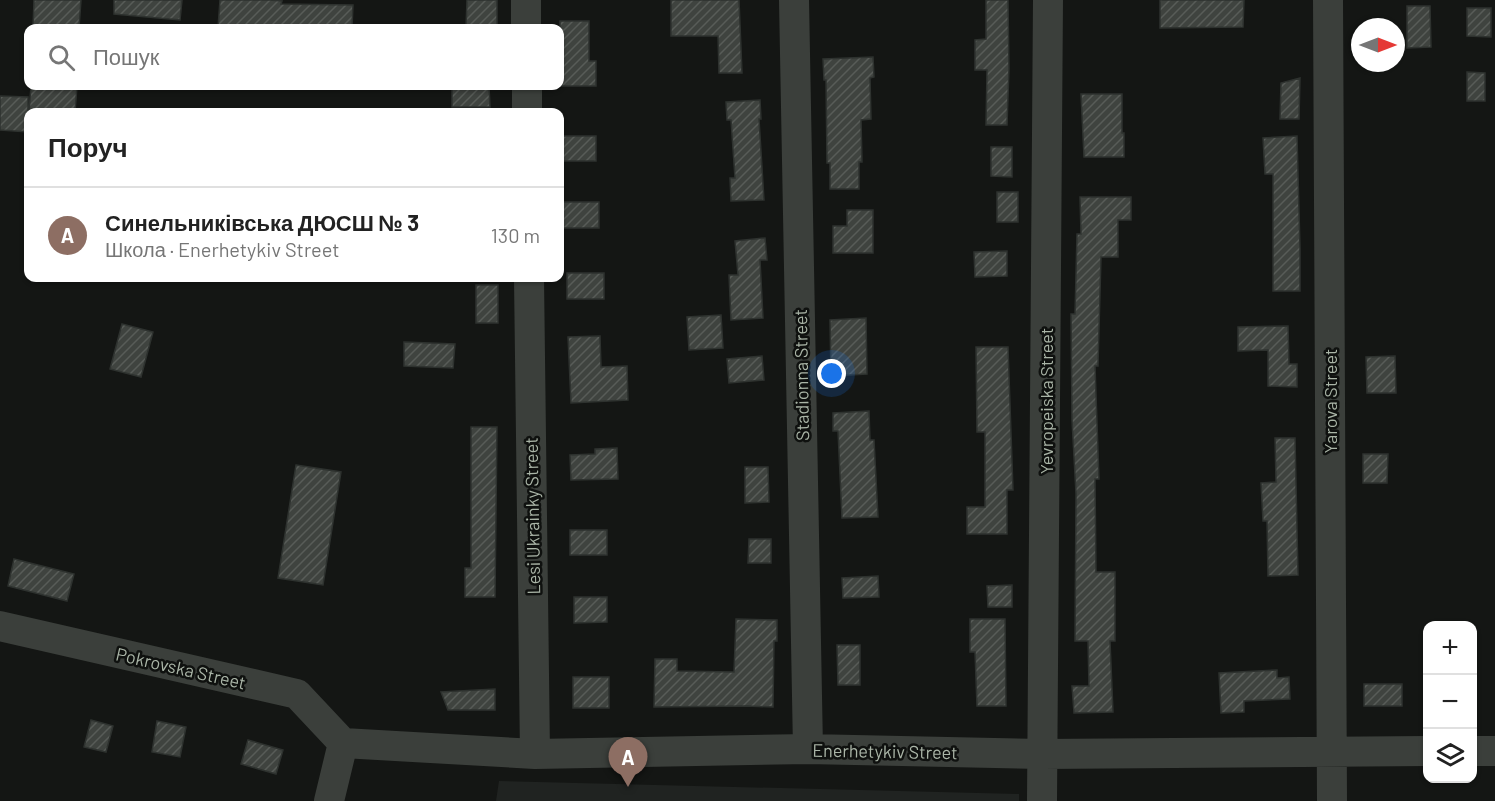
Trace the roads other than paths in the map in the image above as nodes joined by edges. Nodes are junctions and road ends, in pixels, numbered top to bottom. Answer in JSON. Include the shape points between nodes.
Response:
{"nodes":[{"id":1,"x":526,"y":0,"type":"edge"},
{"id":2,"x":794,"y":0,"type":"edge"},
{"id":3,"x":1048,"y":0,"type":"edge"},
{"id":4,"x":1328,"y":0,"type":"edge"},
{"id":5,"x":526,"y":24,"type":"edge"},
{"id":6,"x":527,"y":90,"type":"edge"},
{"id":7,"x":527,"y":108,"type":"edge"},
{"id":8,"x":529,"y":282,"type":"edge"},
{"id":9,"x":0,"y":626,"type":"edge"},
{"id":10,"x":343,"y":743,"type":"junction"},
{"id":11,"x":808,"y":750,"type":"junction"},
{"id":12,"x":1423,"y":751,"type":"edge"},
{"id":13,"x":1477,"y":751,"type":"edge"},
{"id":14,"x":1495,"y":751,"type":"edge"},
{"id":15,"x":1332,"y":752,"type":"junction"},
{"id":16,"x":535,"y":754,"type":"junction"},
{"id":17,"x":1043,"y":754,"type":"junction"},
{"id":18,"x":329,"y":801,"type":"edge"},
{"id":19,"x":1042,"y":801,"type":"edge"},
{"id":20,"x":1332,"y":801,"type":"edge"}],
"edges":[{"from":1,"to":5,"type":"street"},
{"from":2,"to":11,"type":"street","name":"Stadionna Street"},
{"from":3,"to":17,"type":"street","name":"Yevropeiska Street"},
{"from":4,"to":15,"type":"street","name":"Yarova Street"},
{"from":6,"to":7,"type":"street"},
{"from":8,"to":16,"type":"street","name":"Lesi Ukrainky Street"},
{"from":9,"to":10,"type":"street","name":"Pokrovska Street","via":[[297,694]]},
{"from":10,"to":16,"type":"street","name":"Enerhetykiv Street"},
{"from":10,"to":18,"type":"street"},
{"from":11,"to":16,"type":"street","name":"Enerhetykiv Street"},
{"from":11,"to":17,"type":"street","name":"Enerhetykiv Street"},
{"from":12,"to":15,"type":"street","name":"Enerhetykiv Street"},
{"from":13,"to":14,"type":"street"},
{"from":15,"to":17,"type":"street","name":"Enerhetykiv Street"},
{"from":15,"to":20,"type":"street","name":"Yarova Street"},
{"from":17,"to":19,"type":"street","name":"Yevropeiska Street"}]}
